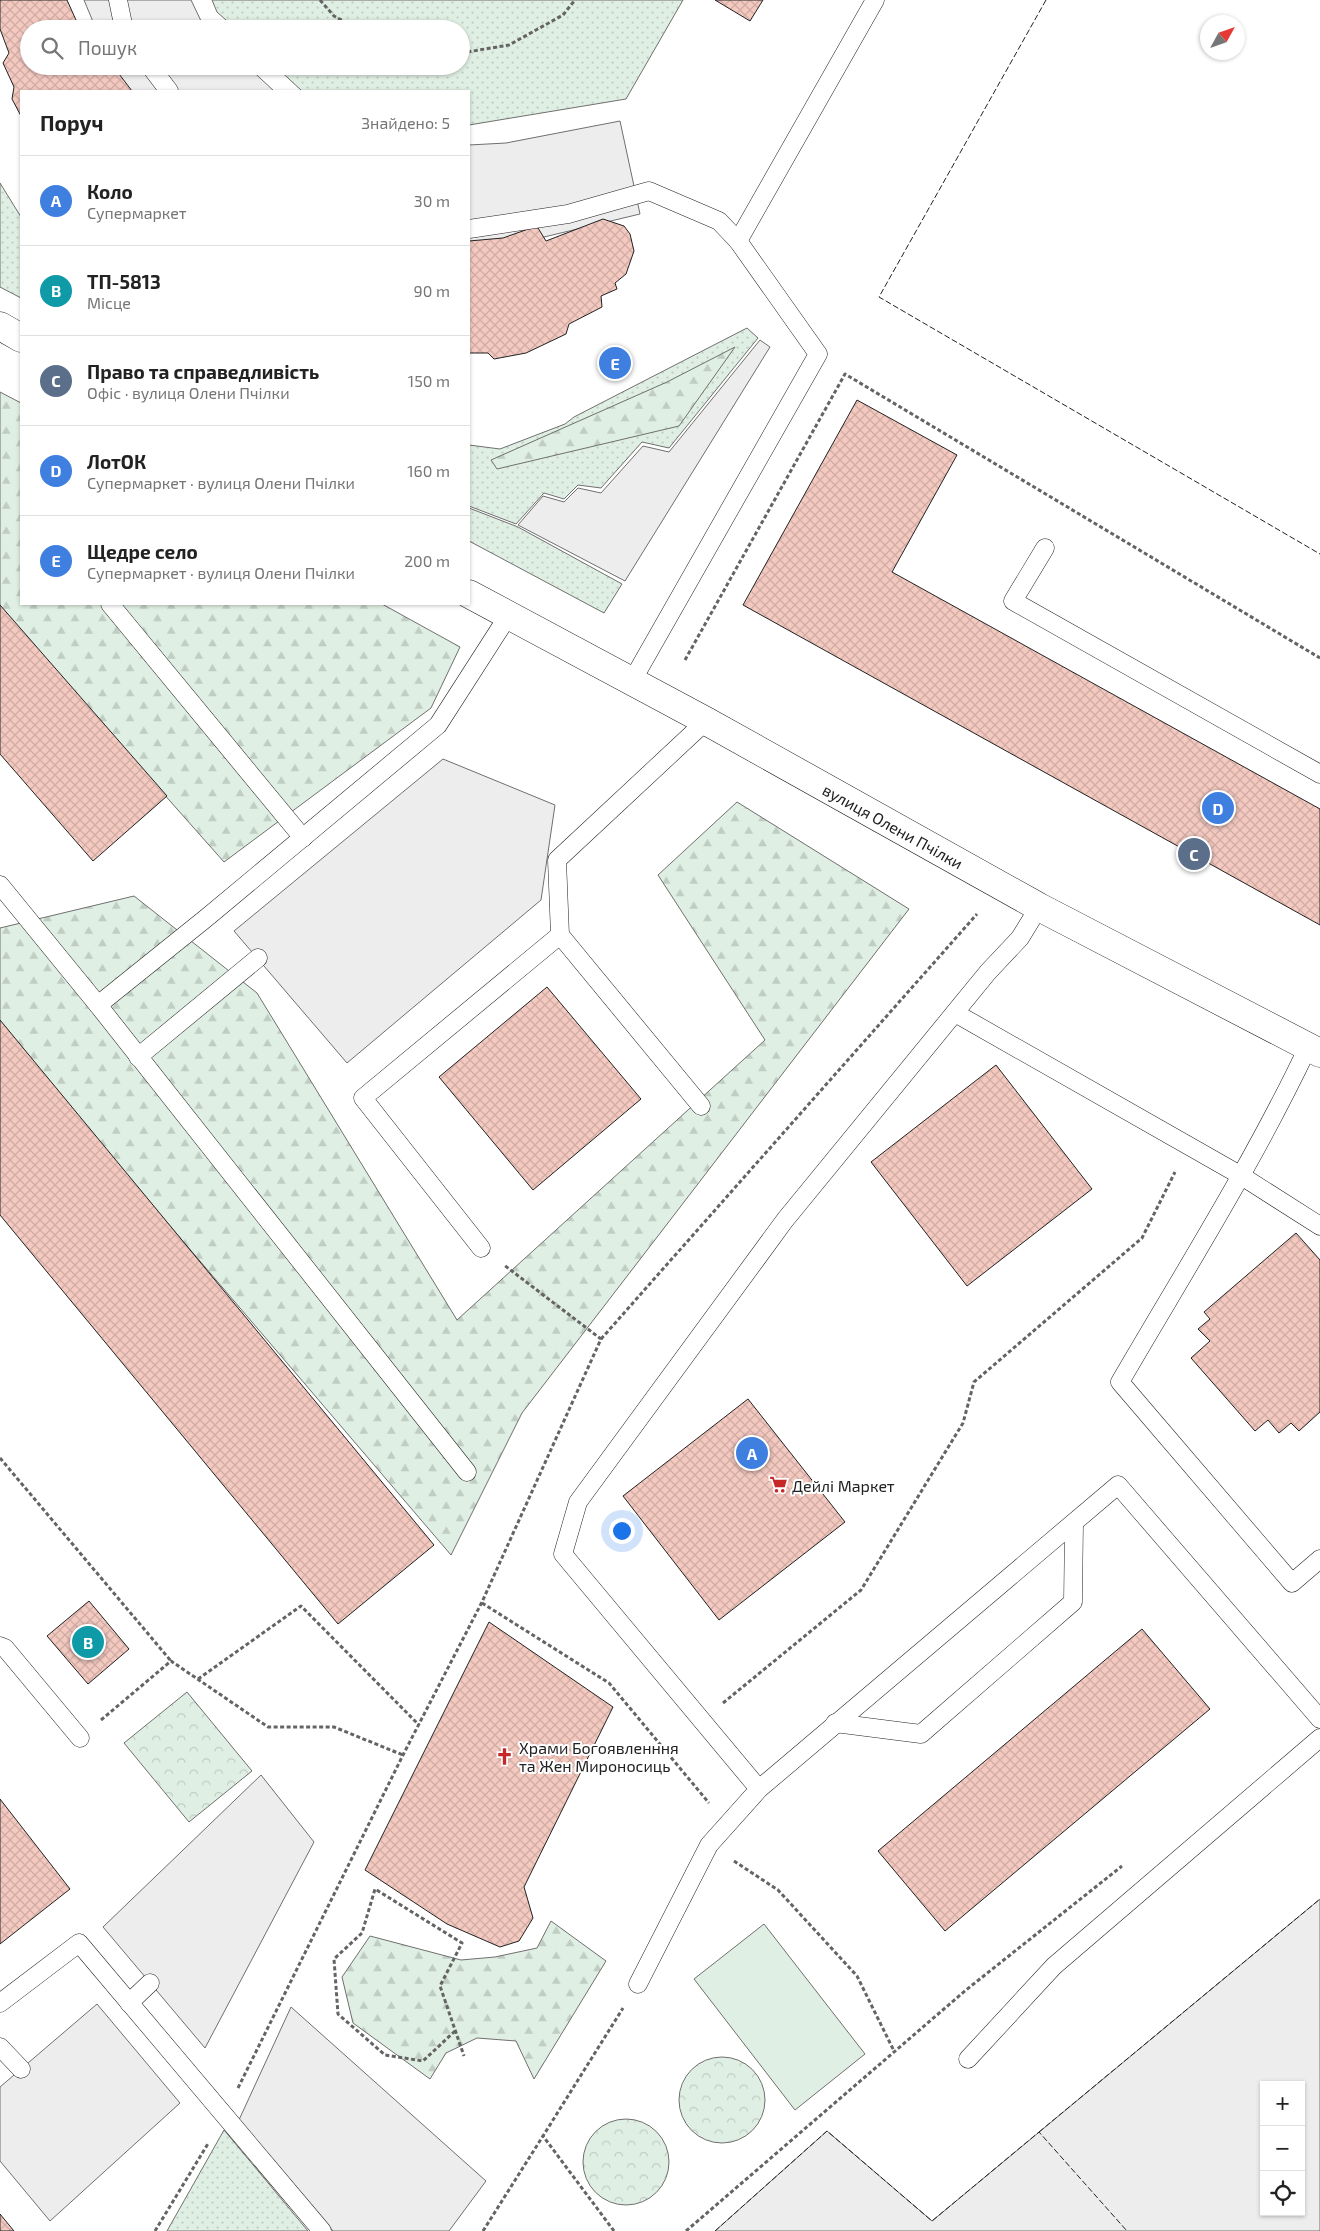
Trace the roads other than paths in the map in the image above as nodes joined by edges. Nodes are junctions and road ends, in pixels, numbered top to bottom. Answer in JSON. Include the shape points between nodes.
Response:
{"nodes":[{"id":1,"x":118,"y":0,"type":"edge"},
{"id":2,"x":875,"y":0,"type":"edge"},
{"id":3,"x":122,"y":20,"type":"edge"},
{"id":4,"x":157,"y":75,"type":"edge"},
{"id":5,"x":168,"y":90,"type":"edge"},
{"id":6,"x":470,"y":229,"type":"edge"},
{"id":7,"x":738,"y":241,"type":"junction"},
{"id":8,"x":0,"y":326,"type":"edge"},
{"id":9,"x":20,"y":337,"type":"edge"},
{"id":10,"x":1045,"y":548,"type":"dead end"},
{"id":11,"x":470,"y":595,"type":"edge"},
{"id":12,"x":111,"y":605,"type":"edge"},
{"id":13,"x":508,"y":616,"type":"junction"},
{"id":14,"x":632,"y":681,"type":"junction"},
{"id":15,"x":706,"y":721,"type":"junction"},
{"id":16,"x":1320,"y":774,"type":"edge"},
{"id":17,"x":303,"y":838,"type":"junction"},
{"id":18,"x":0,"y":886,"type":"edge"},
{"id":19,"x":1039,"y":907,"type":"junction"},
{"id":20,"x":560,"y":935,"type":"junction"},
{"id":21,"x":258,"y":958,"type":"dead end"},
{"id":22,"x":98,"y":1005,"type":"junction"},
{"id":23,"x":955,"y":1013,"type":"junction"},
{"id":24,"x":1314,"y":1050,"type":"edge"},
{"id":25,"x":138,"y":1057,"type":"junction"},
{"id":26,"x":701,"y":1106,"type":"dead end"},
{"id":27,"x":1240,"y":1175,"type":"junction"},
{"id":28,"x":1320,"y":1226,"type":"edge"},
{"id":29,"x":481,"y":1248,"type":"road end"},
{"id":30,"x":467,"y":1472,"type":"dead end"},
{"id":31,"x":1074,"y":1523,"type":"junction"},
{"id":32,"x":1320,"y":1559,"type":"edge"},
{"id":33,"x":0,"y":1646,"type":"edge"},
{"id":34,"x":1320,"y":1719,"type":"edge"},
{"id":35,"x":835,"y":1723,"type":"junction"},
{"id":36,"x":80,"y":1738,"type":"road end"},
{"id":37,"x":1320,"y":1738,"type":"edge"},
{"id":38,"x":759,"y":1789,"type":"junction"},
{"id":39,"x":150,"y":1983,"type":"dead end"},
{"id":40,"x":638,"y":1984,"type":"road end"},
{"id":41,"x":129,"y":2003,"type":"junction"},
{"id":42,"x":0,"y":2004,"type":"edge"},
{"id":43,"x":0,"y":2047,"type":"edge"},
{"id":44,"x":968,"y":2059,"type":"dead end"},
{"id":45,"x":21,"y":2069,"type":"dead end"},
{"id":46,"x":322,"y":2231,"type":"edge"}],
"edges":[{"from":1,"to":3,"type":"lane"},
{"from":2,"to":7,"type":"lane"},
{"from":4,"to":5,"type":"lane"},
{"from":6,"to":7,"type":"lane","via":[[568,214],[649,191],[719,221]]},
{"from":7,"to":14,"type":"lane","via":[[818,354]]},
{"from":8,"to":9,"type":"street"},
{"from":10,"to":16,"type":"lane","via":[[1013,600]]},
{"from":11,"to":13,"type":"street","name":"вулиця Олени Пчілки"},
{"from":12,"to":17,"type":"lane"},
{"from":13,"to":14,"type":"street","name":"вулиця Олени Пчілки"},
{"from":13,"to":17,"type":"lane","via":[[438,725]]},
{"from":14,"to":15,"type":"street","name":"вулиця Олени Пчілки"},
{"from":15,"to":19,"type":"street","name":"вулиця Олени Пчілки"},
{"from":15,"to":20,"type":"lane","via":[[557,860]]},
{"from":17,"to":22,"type":"lane"},
{"from":18,"to":22,"type":"lane"},
{"from":19,"to":23,"type":"lane","via":[[1020,938]]},
{"from":19,"to":24,"type":"street","name":"вулиця Олени Пчілки"},
{"from":20,"to":26,"type":"lane"},
{"from":20,"to":29,"type":"lane","via":[[363,1098]]},
{"from":21,"to":25,"type":"lane"},
{"from":22,"to":25,"type":"lane"},
{"from":23,"to":27,"type":"lane"},
{"from":23,"to":38,"type":"lane","via":[[785,1220],[578,1502],[563,1554]]},
{"from":24,"to":27,"type":"lane","via":[[1290,1084]]},
{"from":25,"to":30,"type":"lane"},
{"from":27,"to":28,"type":"lane"},
{"from":27,"to":32,"type":"lane","via":[[1120,1382],[1292,1583]]},
{"from":31,"to":34,"type":"lane","via":[[1118,1485]]},
{"from":31,"to":35,"type":"lane"},
{"from":31,"to":35,"type":"lane","via":[[1073,1602],[921,1734]]},
{"from":33,"to":36,"type":"lane"},
{"from":35,"to":38,"type":"lane"},
{"from":37,"to":44,"type":"lane","via":[[1054,1966]]},
{"from":38,"to":40,"type":"lane","via":[[709,1845]]},
{"from":39,"to":41,"type":"lane"},
{"from":41,"to":42,"type":"lane","via":[[79,1943]]},
{"from":41,"to":46,"type":"lane"},
{"from":43,"to":45,"type":"lane"}]}
